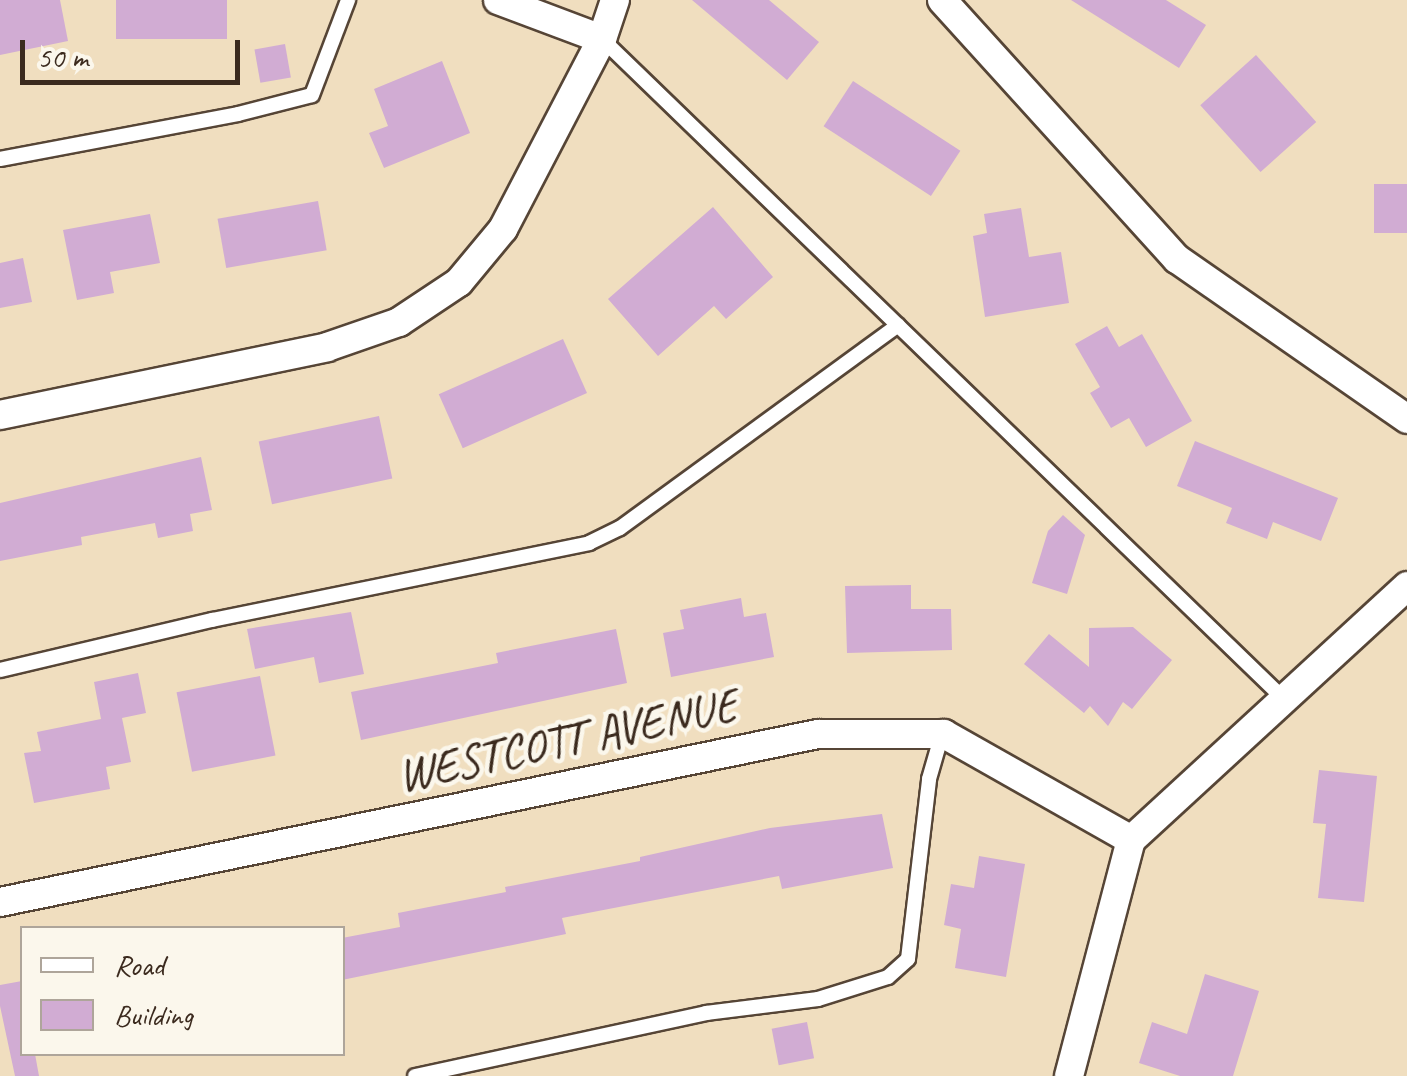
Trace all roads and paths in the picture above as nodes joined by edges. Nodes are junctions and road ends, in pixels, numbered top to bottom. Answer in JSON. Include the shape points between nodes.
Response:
{"nodes":[{"id":1,"x":348,"y":0,"type":"edge"},
{"id":2,"x":498,"y":0,"type":"edge"},
{"id":3,"x":615,"y":0,"type":"edge"},
{"id":4,"x":942,"y":0,"type":"edge"},
{"id":5,"x":602,"y":39,"type":"junction"},
{"id":6,"x":0,"y":158,"type":"edge"},
{"id":7,"x":898,"y":325,"type":"junction"},
{"id":8,"x":0,"y":415,"type":"edge"},
{"id":9,"x":1407,"y":418,"type":"edge"},
{"id":10,"x":1407,"y":586,"type":"edge"},
{"id":11,"x":0,"y":670,"type":"edge"},
{"id":12,"x":1284,"y":699,"type":"junction"},
{"id":13,"x":942,"y":734,"type":"junction"},
{"id":14,"x":1130,"y":840,"type":"junction"},
{"id":15,"x":0,"y":902,"type":"edge"},
{"id":16,"x":415,"y":1076,"type":"edge"},
{"id":17,"x":1068,"y":1076,"type":"edge"}],
"edges":[{"from":1,"to":6,"type":"lane","via":[[312,95]]},
{"from":2,"to":5,"type":"street"},
{"from":3,"to":5,"type":"street"},
{"from":4,"to":9,"type":"street","via":[[1177,258]]},
{"from":5,"to":7,"type":"lane"},
{"from":5,"to":8,"type":"street","via":[[504,229],[459,282],[400,322],[327,347]]},
{"from":7,"to":11,"type":"lane","via":[[620,528],[590,543]]},
{"from":7,"to":12,"type":"lane"},
{"from":10,"to":12,"type":"street"},
{"from":12,"to":14,"type":"street"},
{"from":13,"to":14,"type":"street","name":"WESTCOTT AVENUE"},
{"from":13,"to":15,"type":"street","name":"WESTCOTT AVENUE","via":[[818,734]]},
{"from":13,"to":16,"type":"lane","via":[[929,779],[908,959],[888,977],[818,999],[706,1013]]},
{"from":14,"to":17,"type":"street"}]}
